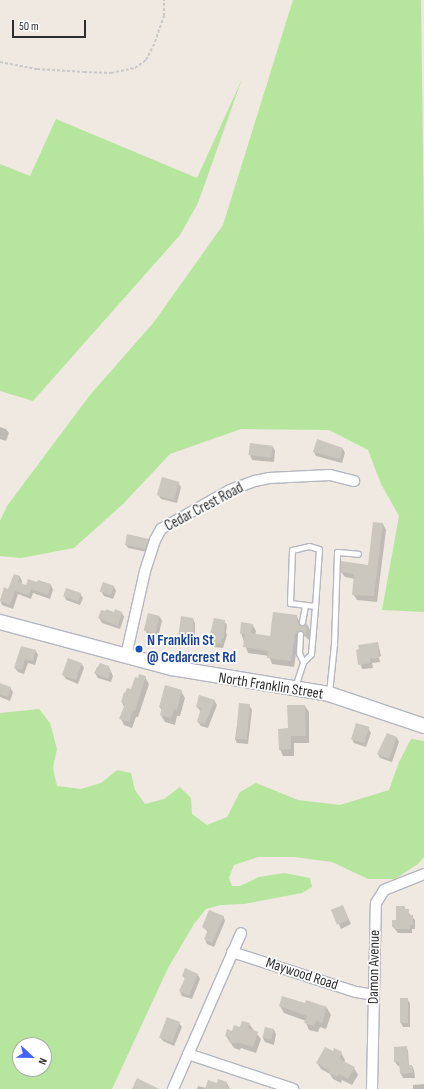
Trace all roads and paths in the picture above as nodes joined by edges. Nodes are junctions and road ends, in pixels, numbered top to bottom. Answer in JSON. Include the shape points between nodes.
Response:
{"nodes":[{"id":1,"x":164,"y":0,"type":"edge"},
{"id":2,"x":0,"y":62,"type":"edge"},
{"id":3,"x":354,"y":481,"type":"dead end"},
{"id":4,"x":358,"y":554,"type":"dead end"},
{"id":5,"x":305,"y":605,"type":"junction"},
{"id":6,"x":315,"y":606,"type":"junction"},
{"id":7,"x":0,"y":622,"type":"edge"},
{"id":8,"x":302,"y":622,"type":"dead end"},
{"id":9,"x":300,"y":634,"type":"dead end"},
{"id":10,"x":126,"y":656,"type":"junction"},
{"id":11,"x":303,"y":662,"type":"junction"},
{"id":12,"x":294,"y":688,"type":"junction"},
{"id":13,"x":329,"y":694,"type":"junction"},
{"id":14,"x":424,"y":726,"type":"edge"},
{"id":15,"x":424,"y":874,"type":"edge"},
{"id":16,"x":241,"y":933,"type":"dead end"},
{"id":17,"x":232,"y":952,"type":"junction"},
{"id":18,"x":374,"y":995,"type":"junction"},
{"id":19,"x":188,"y":1054,"type":"junction"},
{"id":20,"x":173,"y":1089,"type":"edge"},
{"id":21,"x":293,"y":1089,"type":"edge"},
{"id":22,"x":372,"y":1089,"type":"edge"}],
"edges":[{"from":1,"to":2,"type":"path","via":[[164,16],[156,42],[146,60],[135,68],[111,73],[84,72],[37,69]]},
{"from":3,"to":10,"type":"street","name":"Cedar Crest Road","via":[[330,475],[255,481],[230,490],[161,529],[145,571]]},
{"from":4,"to":13,"type":"lane","via":[[337,552],[334,644]]},
{"from":5,"to":6,"type":"lane"},
{"from":5,"to":6,"type":"lane","via":[[290,603],[292,550],[309,546],[319,549]]},
{"from":5,"to":8,"type":"lane"},
{"from":6,"to":11,"type":"lane","via":[[311,654]]},
{"from":7,"to":10,"type":"main road","name":"North Franklin Street"},
{"from":9,"to":11,"type":"lane","via":[[299,653]]},
{"from":10,"to":12,"type":"main road","name":"North Franklin Street","via":[[201,674]]},
{"from":11,"to":12,"type":"lane"},
{"from":12,"to":13,"type":"main road","name":"North Franklin Street"},
{"from":13,"to":14,"type":"main road","name":"North Franklin Street"},
{"from":15,"to":18,"type":"street","name":"Damon Avenue","via":[[384,890],[376,903]]},
{"from":16,"to":17,"type":"street"},
{"from":17,"to":18,"type":"street","name":"Maywood Road","via":[[356,992]]},
{"from":17,"to":19,"type":"street"},
{"from":18,"to":22,"type":"street","name":"Damon Avenue"},
{"from":19,"to":20,"type":"street"},
{"from":19,"to":21,"type":"street"}]}
